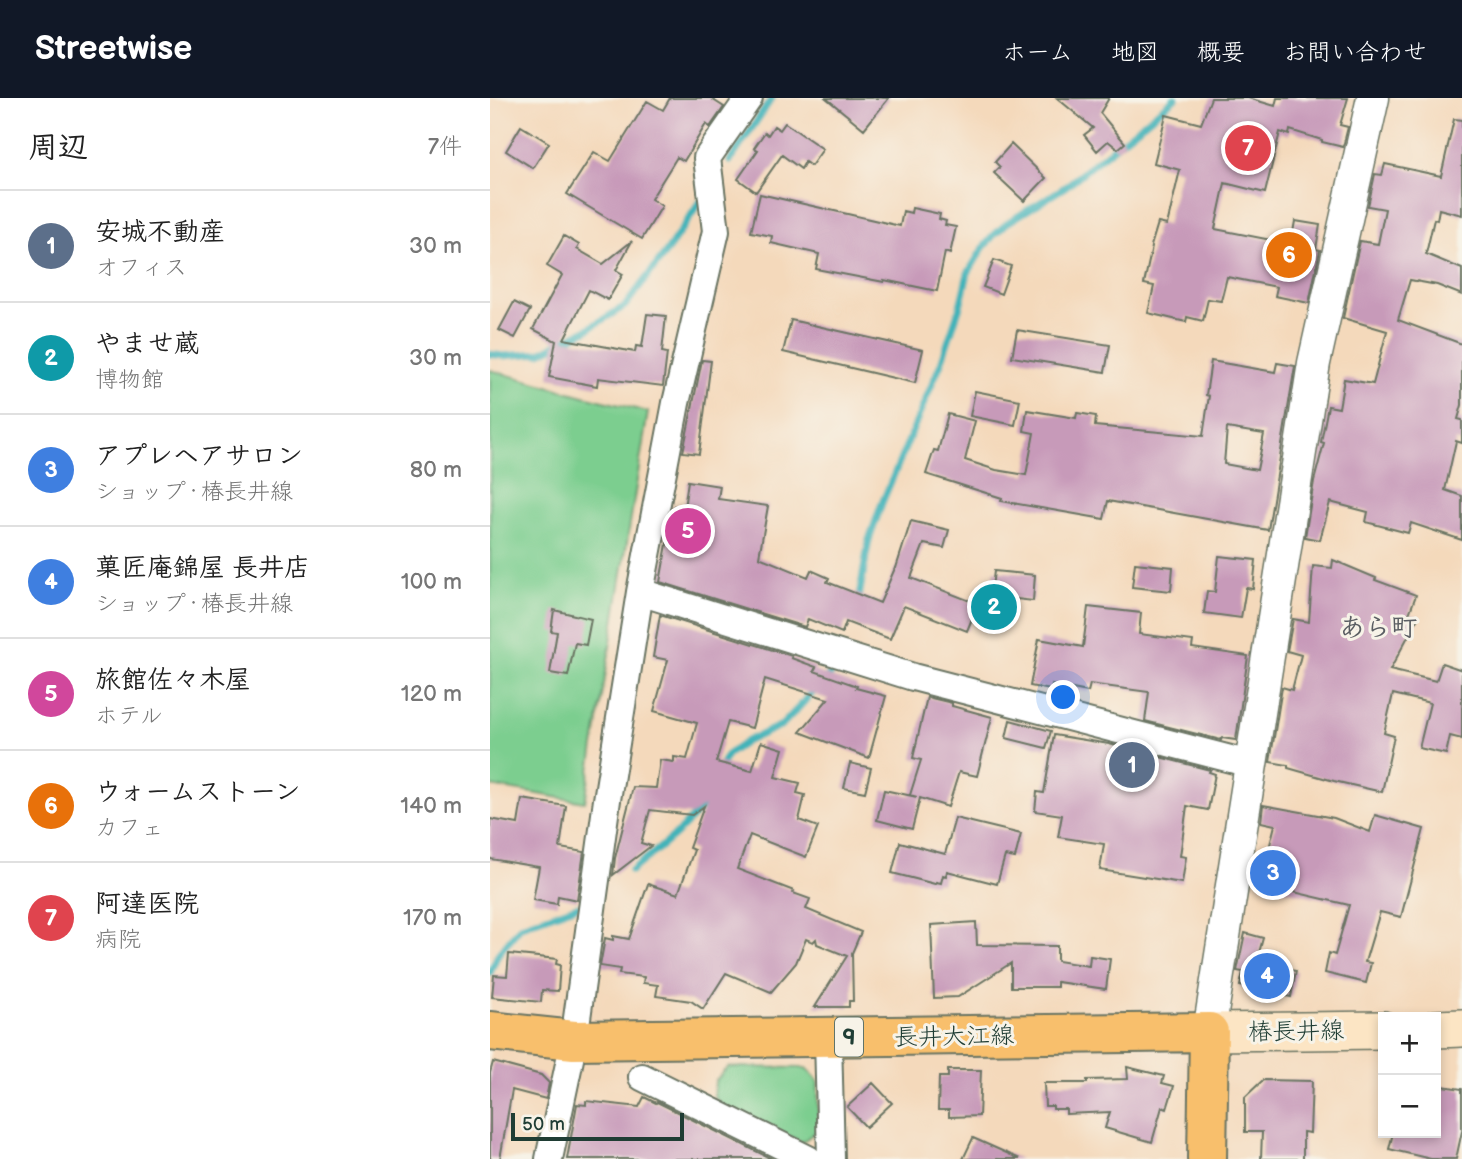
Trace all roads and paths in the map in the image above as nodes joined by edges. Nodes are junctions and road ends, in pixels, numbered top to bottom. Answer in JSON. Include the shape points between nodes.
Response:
{"nodes":[{"id":1,"x":749,"y":98,"type":"edge"},
{"id":2,"x":1373,"y":98,"type":"edge"},
{"id":3,"x":640,"y":592,"type":"junction"},
{"id":4,"x":1250,"y":764,"type":"junction"},
{"id":5,"x":1462,"y":1028,"type":"edge"},
{"id":6,"x":1441,"y":1029,"type":"edge"},
{"id":7,"x":1378,"y":1030,"type":"edge"},
{"id":8,"x":490,"y":1031,"type":"edge"},
{"id":9,"x":1209,"y":1032,"type":"junction"},
{"id":10,"x":828,"y":1038,"type":"junction"},
{"id":11,"x":574,"y":1040,"type":"junction"},
{"id":12,"x":642,"y":1077,"type":"dead end"},
{"id":13,"x":549,"y":1159,"type":"edge"},
{"id":14,"x":808,"y":1159,"type":"edge"},
{"id":15,"x":831,"y":1159,"type":"edge"},
{"id":16,"x":1207,"y":1159,"type":"edge"}],
"edges":[{"from":1,"to":3,"type":"street","via":[[707,158],[716,231],[676,403]]},
{"from":2,"to":4,"type":"street","via":[[1314,363]]},
{"from":3,"to":4,"type":"street","via":[[913,677]]},
{"from":3,"to":11,"type":"street"},
{"from":4,"to":9,"type":"street"},
{"from":5,"to":6,"type":"main road"},
{"from":7,"to":9,"type":"main road","name":"椿長井線"},
{"from":8,"to":11,"type":"main road","name":"長井大江線","number":"9"},
{"from":9,"to":10,"type":"main road","name":"長井大江線","number":"9"},
{"from":9,"to":16,"type":"main road"},
{"from":10,"to":11,"type":"main road","name":"長井大江線","number":"9"},
{"from":10,"to":15,"type":"street"},
{"from":11,"to":13,"type":"street"},
{"from":12,"to":14,"type":"street"}]}
